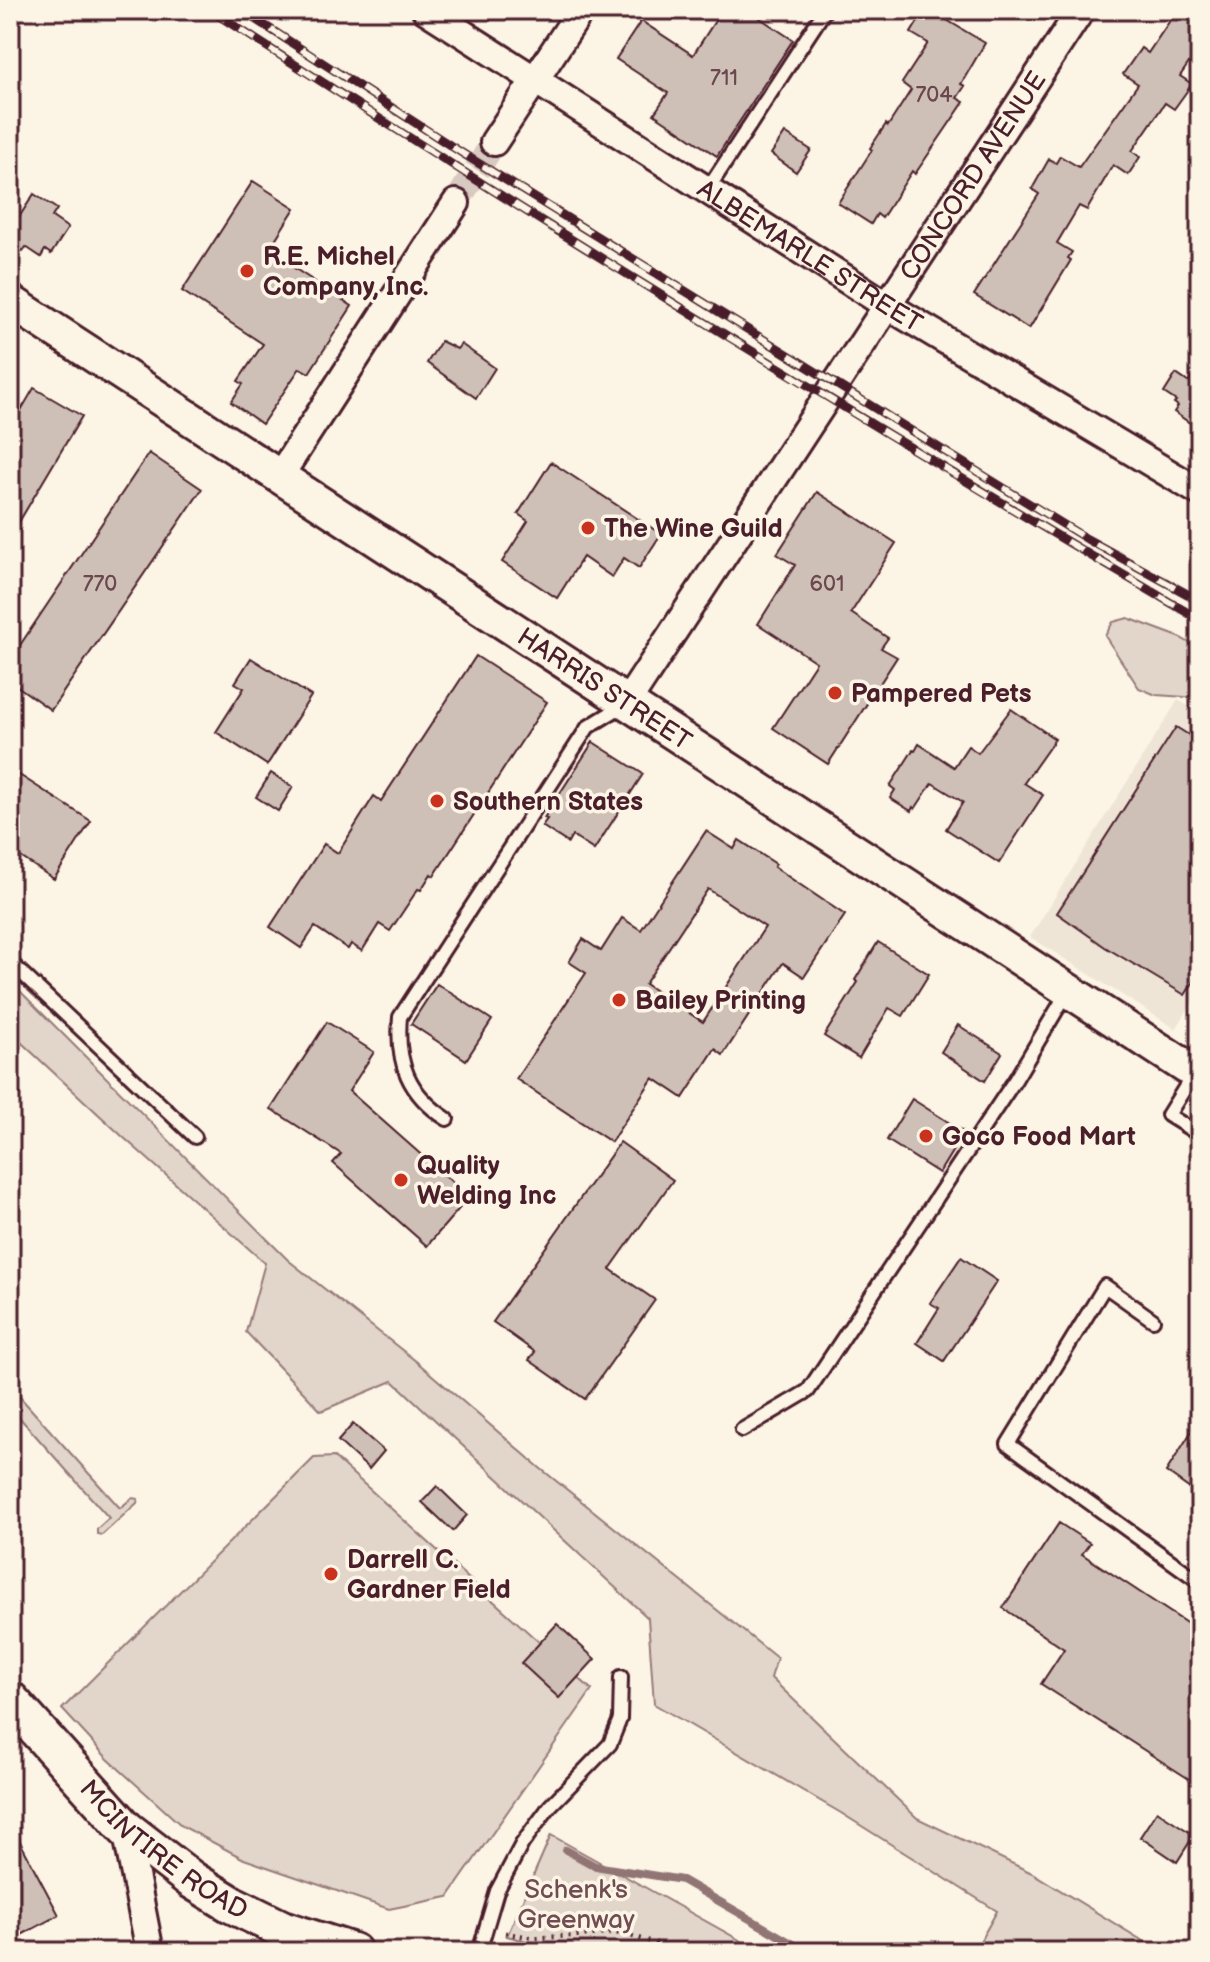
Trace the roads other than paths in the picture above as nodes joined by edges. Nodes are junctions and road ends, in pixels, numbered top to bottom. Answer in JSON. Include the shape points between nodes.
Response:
{"nodes":[{"id":1,"x":426,"y":10,"type":"edge"},
{"id":2,"x":581,"y":10,"type":"edge"},
{"id":3,"x":825,"y":10,"type":"edge"},
{"id":4,"x":1081,"y":10,"type":"edge"},
{"id":5,"x":534,"y":81,"type":"junction"},
{"id":6,"x":494,"y":142,"type":"tunnel mouth"},
{"id":7,"x":706,"y":192,"type":"junction"},
{"id":8,"x":456,"y":203,"type":"tunnel mouth"},
{"id":9,"x":888,"y":306,"type":"junction"},
{"id":10,"x":14,"y":314,"type":"edge"},
{"id":11,"x":279,"y":477,"type":"junction"},
{"id":12,"x":1200,"y":492,"type":"edge"},
{"id":13,"x":626,"y":704,"type":"junction"},
{"id":14,"x":10,"y":962,"type":"edge"},
{"id":15,"x":1068,"y":991,"type":"junction"},
{"id":16,"x":1198,"y":1074,"type":"edge"},
{"id":17,"x":447,"y":1119,"type":"dead end"},
{"id":18,"x":1200,"y":1135,"type":"edge"},
{"id":19,"x":195,"y":1137,"type":"dead end"},
{"id":20,"x":1153,"y":1320,"type":"dead end"},
{"id":21,"x":742,"y":1430,"type":"dead end"},
{"id":22,"x":1200,"y":1582,"type":"edge"},
{"id":23,"x":621,"y":1677,"type":"dead end"},
{"id":24,"x":10,"y":1700,"type":"edge"},
{"id":25,"x":126,"y":1829,"type":"junction"},
{"id":26,"x":150,"y":1952,"type":"edge"},
{"id":27,"x":353,"y":1952,"type":"edge"},
{"id":28,"x":479,"y":1952,"type":"edge"}],
"edges":[{"from":1,"to":5,"type":"street","name":"ALBEMARLE STREET"},
{"from":2,"to":5,"type":"street"},
{"from":3,"to":7,"type":"lane"},
{"from":4,"to":9,"type":"street","name":"CONCORD AVENUE"},
{"from":5,"to":6,"type":"street"},
{"from":5,"to":7,"type":"street","name":"ALBEMARLE STREET"},
{"from":7,"to":9,"type":"street","name":"ALBEMARLE STREET"},
{"from":8,"to":11,"type":"street"},
{"from":9,"to":12,"type":"street","name":"ALBEMARLE STREET"},
{"from":9,"to":13,"type":"street","name":"CONCORD AVENUE"},
{"from":10,"to":11,"type":"street","name":"HARRIS STREET"},
{"from":11,"to":13,"type":"street","name":"HARRIS STREET"},
{"from":13,"to":15,"type":"street","name":"HARRIS STREET"},
{"from":13,"to":17,"type":"lane","via":[[588,727],[400,1017],[404,1071],[417,1093]]},
{"from":14,"to":19,"type":"lane"},
{"from":15,"to":16,"type":"street","name":"HARRIS STREET"},
{"from":15,"to":21,"type":"lane","via":[[1015,1080],[808,1391]]},
{"from":16,"to":18,"type":"lane","via":[[1168,1115]]},
{"from":20,"to":22,"type":"lane","via":[[1105,1286],[1008,1444]]},
{"from":23,"to":28,"type":"lane","via":[[620,1719],[610,1744],[550,1806],[522,1844],[497,1891]]},
{"from":24,"to":25,"type":"main road","name":"MCINTIRE ROAD"},
{"from":25,"to":26,"type":"street"},
{"from":25,"to":27,"type":"main road","name":"MCINTIRE ROAD","via":[[231,1904],[282,1929]]}]}
